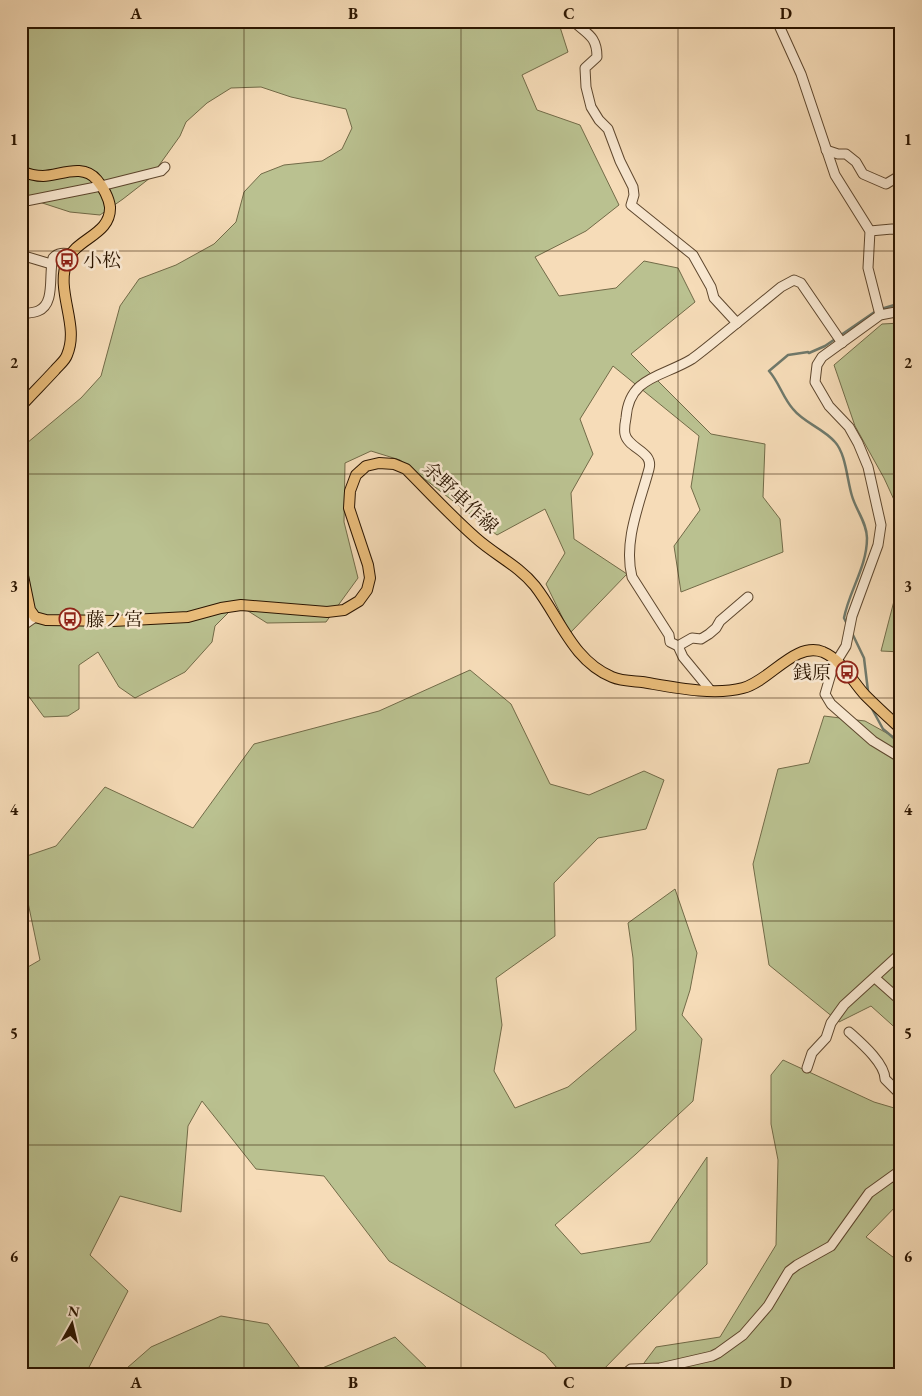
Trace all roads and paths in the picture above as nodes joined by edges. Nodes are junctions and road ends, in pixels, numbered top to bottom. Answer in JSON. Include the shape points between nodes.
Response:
{"nodes":[{"id":1,"x":573,"y":21,"type":"edge"},
{"id":2,"x":778,"y":21,"type":"edge"},
{"id":3,"x":826,"y":150,"type":"junction"},
{"id":4,"x":165,"y":167,"type":"dead end"},
{"id":5,"x":21,"y":171,"type":"edge"},
{"id":6,"x":901,"y":175,"type":"edge"},
{"id":7,"x":101,"y":186,"type":"junction"},
{"id":8,"x":21,"y":202,"type":"edge"},
{"id":9,"x":901,"y":230,"type":"edge"},
{"id":10,"x":870,"y":231,"type":"junction"},
{"id":11,"x":72,"y":254,"type":"junction"},
{"id":12,"x":21,"y":255,"type":"edge"},
{"id":13,"x":51,"y":264,"type":"junction"},
{"id":14,"x":901,"y":311,"type":"edge"},
{"id":15,"x":21,"y":314,"type":"edge"},
{"id":16,"x":880,"y":315,"type":"junction"},
{"id":17,"x":736,"y":323,"type":"junction"},
{"id":18,"x":842,"y":343,"type":"junction"},
{"id":19,"x":21,"y":406,"type":"edge"},
{"id":20,"x":21,"y":566,"type":"edge"},
{"id":21,"x":748,"y":596,"type":"dead end"},
{"id":22,"x":35,"y":617,"type":"junction"},
{"id":23,"x":21,"y":625,"type":"edge"},
{"id":24,"x":678,"y":646,"type":"junction"},
{"id":25,"x":835,"y":661,"type":"junction"},
{"id":26,"x":711,"y":691,"type":"junction"},
{"id":27,"x":901,"y":729,"type":"edge"},
{"id":28,"x":901,"y":758,"type":"edge"},
{"id":29,"x":901,"y":953,"type":"edge"},
{"id":30,"x":875,"y":978,"type":"junction"},
{"id":31,"x":901,"y":1001,"type":"edge"},
{"id":32,"x":849,"y":1032,"type":"dead end"},
{"id":33,"x":807,"y":1068,"type":"dead end"},
{"id":34,"x":901,"y":1095,"type":"edge"},
{"id":35,"x":901,"y":1170,"type":"edge"},
{"id":36,"x":624,"y":1375,"type":"edge"}],
"edges":[{"from":1,"to":17,"type":"street","via":[[593,38],[597,47],[597,57],[585,68],[590,107],[608,129],[633,187],[631,205],[693,255],[714,298]]},
{"from":2,"to":3,"type":"street","via":[[801,74]]},
{"from":3,"to":6,"type":"street","via":[[846,154],[863,174],[886,184]]},
{"from":3,"to":10,"type":"street","via":[[835,175]]},
{"from":4,"to":7,"type":"street"},
{"from":5,"to":7,"type":"main road","via":[[43,176],[83,171],[96,178]]},
{"from":7,"to":8,"type":"street"},
{"from":7,"to":11,"type":"main road","via":[[109,203],[110,216],[105,226]]},
{"from":9,"to":10,"type":"street"},
{"from":10,"to":16,"type":"street","via":[[868,268]]},
{"from":11,"to":13,"type":"street","via":[[56,254]]},
{"from":11,"to":19,"type":"main road","via":[[64,274],[71,344],[66,357]]},
{"from":12,"to":13,"type":"street"},
{"from":13,"to":15,"type":"street","via":[[45,306],[38,311]]},
{"from":14,"to":16,"type":"street"},
{"from":16,"to":18,"type":"street"},
{"from":17,"to":18,"type":"street","via":[[794,280],[801,283]]},
{"from":17,"to":24,"type":"street","via":[[691,359],[644,382],[632,394],[627,405],[624,433],[647,456],[650,466],[634,519],[629,567],[670,642]]},
{"from":18,"to":25,"type":"street","via":[[822,357],[817,365],[815,382],[858,443],[868,467],[881,525],[878,546],[852,616],[846,646]]},
{"from":20,"to":22,"type":"main road","via":[[30,610]]},
{"from":21,"to":24,"type":"street","via":[[709,634]]},
{"from":22,"to":23,"type":"street"},
{"from":22,"to":26,"type":"main road","name":"余野車作線","via":[[46,620],[188,617],[241,605],[327,612],[344,610],[359,601],[370,578],[349,508],[350,492],[356,475],[366,466],[394,464],[406,469],[477,539],[535,586],[573,646],[598,671],[614,678]]},
{"from":24,"to":26,"type":"street"},
{"from":25,"to":26,"type":"main road","name":"余野車作線","via":[[823,652],[800,652],[744,688]]},
{"from":25,"to":27,"type":"main road","name":"余野車作線"},
{"from":25,"to":28,"type":"street","via":[[825,694],[831,704],[873,741]]},
{"from":29,"to":30,"type":"street"},
{"from":30,"to":31,"type":"street"},
{"from":30,"to":33,"type":"street","via":[[844,1005],[831,1023],[826,1038],[812,1053]]},
{"from":32,"to":34,"type":"street","via":[[869,1051],[885,1072],[885,1079]]},
{"from":35,"to":36,"type":"street","via":[[870,1193],[831,1246],[789,1271],[768,1306],[743,1335],[718,1353],[660,1368],[631,1369]]}]}
